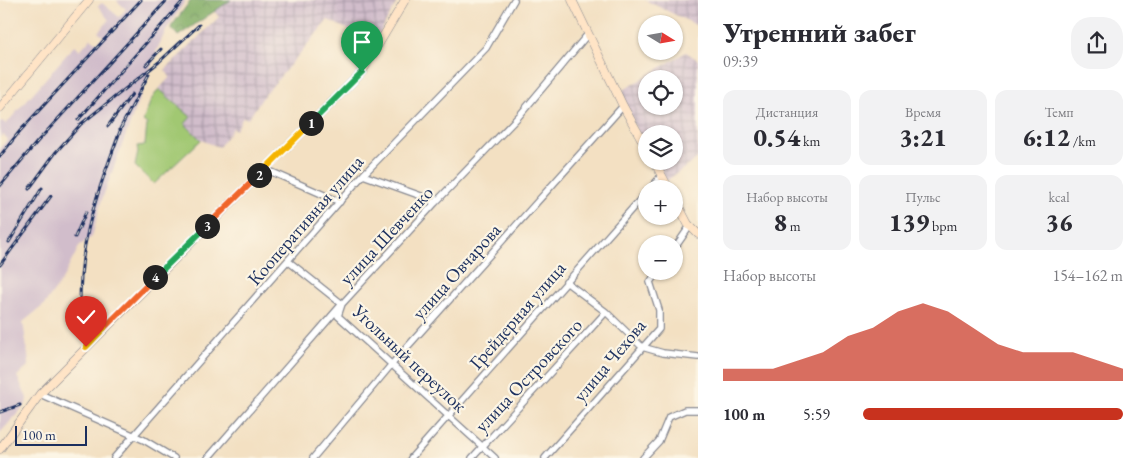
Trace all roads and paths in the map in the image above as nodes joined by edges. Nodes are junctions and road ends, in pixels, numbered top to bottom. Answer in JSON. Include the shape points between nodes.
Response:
{"nodes":[{"id":1,"x":89,"y":0,"type":"edge"},
{"id":2,"x":405,"y":0,"type":"edge"},
{"id":3,"x":514,"y":0,"type":"edge"},
{"id":4,"x":572,"y":0,"type":"edge"},
{"id":5,"x":588,"y":34,"type":"junction"},
{"id":6,"x":623,"y":106,"type":"junction"},
{"id":7,"x":0,"y":108,"type":"edge"},
{"id":8,"x":638,"y":133,"type":"edge"},
{"id":9,"x":265,"y":169,"type":"junction"},
{"id":10,"x":659,"y":170,"type":"edge"},
{"id":11,"x":363,"y":175,"type":"junction"},
{"id":12,"x":662,"y":175,"type":"junction"},
{"id":13,"x":658,"y":180,"type":"edge"},
{"id":14,"x":665,"y":180,"type":"edge"},
{"id":15,"x":340,"y":202,"type":"junction"},
{"id":16,"x":638,"y":202,"type":"edge"},
{"id":17,"x":435,"y":203,"type":"junction"},
{"id":18,"x":683,"y":213,"type":"edge"},
{"id":19,"x":690,"y":226,"type":"junction"},
{"id":20,"x":698,"y":234,"type":"edge"},
{"id":21,"x":683,"y":236,"type":"edge"},
{"id":22,"x":288,"y":262,"type":"junction"},
{"id":23,"x":651,"y":280,"type":"edge"},
{"id":24,"x":566,"y":282,"type":"junction"},
{"id":25,"x":342,"y":304,"type":"junction"},
{"id":26,"x":606,"y":312,"type":"junction"},
{"id":27,"x":642,"y":347,"type":"junction"},
{"id":28,"x":698,"y":357,"type":"edge"},
{"id":29,"x":392,"y":364,"type":"junction"},
{"id":30,"x":40,"y":394,"type":"junction"},
{"id":31,"x":698,"y":410,"type":"edge"},
{"id":32,"x":448,"y":416,"type":"junction"},
{"id":33,"x":135,"y":436,"type":"junction"},
{"id":34,"x":483,"y":447,"type":"junction"},
{"id":35,"x":0,"y":449,"type":"edge"},
{"id":36,"x":114,"y":458,"type":"edge"},
{"id":37,"x":174,"y":458,"type":"edge"},
{"id":38,"x":208,"y":458,"type":"edge"},
{"id":39,"x":313,"y":458,"type":"edge"},
{"id":40,"x":411,"y":458,"type":"edge"},
{"id":41,"x":472,"y":458,"type":"edge"},
{"id":42,"x":494,"y":458,"type":"edge"},
{"id":43,"x":545,"y":458,"type":"edge"},
{"id":44,"x":643,"y":458,"type":"edge"}],
"edges":[{"from":1,"to":7,"type":"street"},
{"from":2,"to":9,"type":"street","via":[[362,72]]},
{"from":3,"to":11,"type":"street","name":"Кооперативная улица","via":[[486,48]]},
{"from":4,"to":5,"type":"street"},
{"from":5,"to":6,"type":"street"},
{"from":5,"to":17,"type":"street","name":"улица Шевченко","via":[[519,116]]},
{"from":6,"to":8,"type":"street"},
{"from":6,"to":29,"type":"street","name":"улица Овчарова"},
{"from":9,"to":15,"type":"street"},
{"from":9,"to":30,"type":"street"},
{"from":10,"to":12,"type":"street"},
{"from":11,"to":15,"type":"street","name":"Кооперативная улица"},
{"from":11,"to":17,"type":"street"},
{"from":12,"to":13,"type":"street"},
{"from":12,"to":14,"type":"street"},
{"from":15,"to":22,"type":"street","name":"Кооперативная улица"},
{"from":16,"to":24,"type":"street","name":"Грейдерная улица"},
{"from":17,"to":25,"type":"street","name":"улица Шевченко"},
{"from":18,"to":19,"type":"street"},
{"from":19,"to":20,"type":"street"},
{"from":19,"to":21,"type":"street"},
{"from":22,"to":25,"type":"street","name":"Угольный переулок"},
{"from":22,"to":33,"type":"street","name":"Кооперативная улица"},
{"from":23,"to":27,"type":"street","name":"улица Чехова","via":[[659,310],[659,329]]},
{"from":24,"to":26,"type":"street"},
{"from":24,"to":32,"type":"street","name":"Грейдерная улица"},
{"from":25,"to":29,"type":"street","name":"Угольный переулок","via":[[338,316]]},
{"from":25,"to":38,"type":"street","name":"улица Шевченко"},
{"from":26,"to":27,"type":"street"},
{"from":26,"to":34,"type":"street","name":"улица Островского"},
{"from":27,"to":28,"type":"street"},
{"from":27,"to":43,"type":"street","name":"улица Чехова"},
{"from":29,"to":32,"type":"street","name":"Угольный переулок"},
{"from":29,"to":39,"type":"street","name":"улица Овчарова"},
{"from":30,"to":33,"type":"street"},
{"from":30,"to":35,"type":"street"},
{"from":31,"to":44,"type":"street","via":[[685,410],[669,417],[659,441]]},
{"from":32,"to":34,"type":"street","name":"Угольный переулок"},
{"from":32,"to":40,"type":"street","name":"Грейдерная улица"},
{"from":33,"to":36,"type":"street","name":"Кооперативная улица"},
{"from":33,"to":37,"type":"street"},
{"from":34,"to":41,"type":"street","name":"улица Островского"},
{"from":34,"to":42,"type":"street","name":"Угольный переулок"}]}
